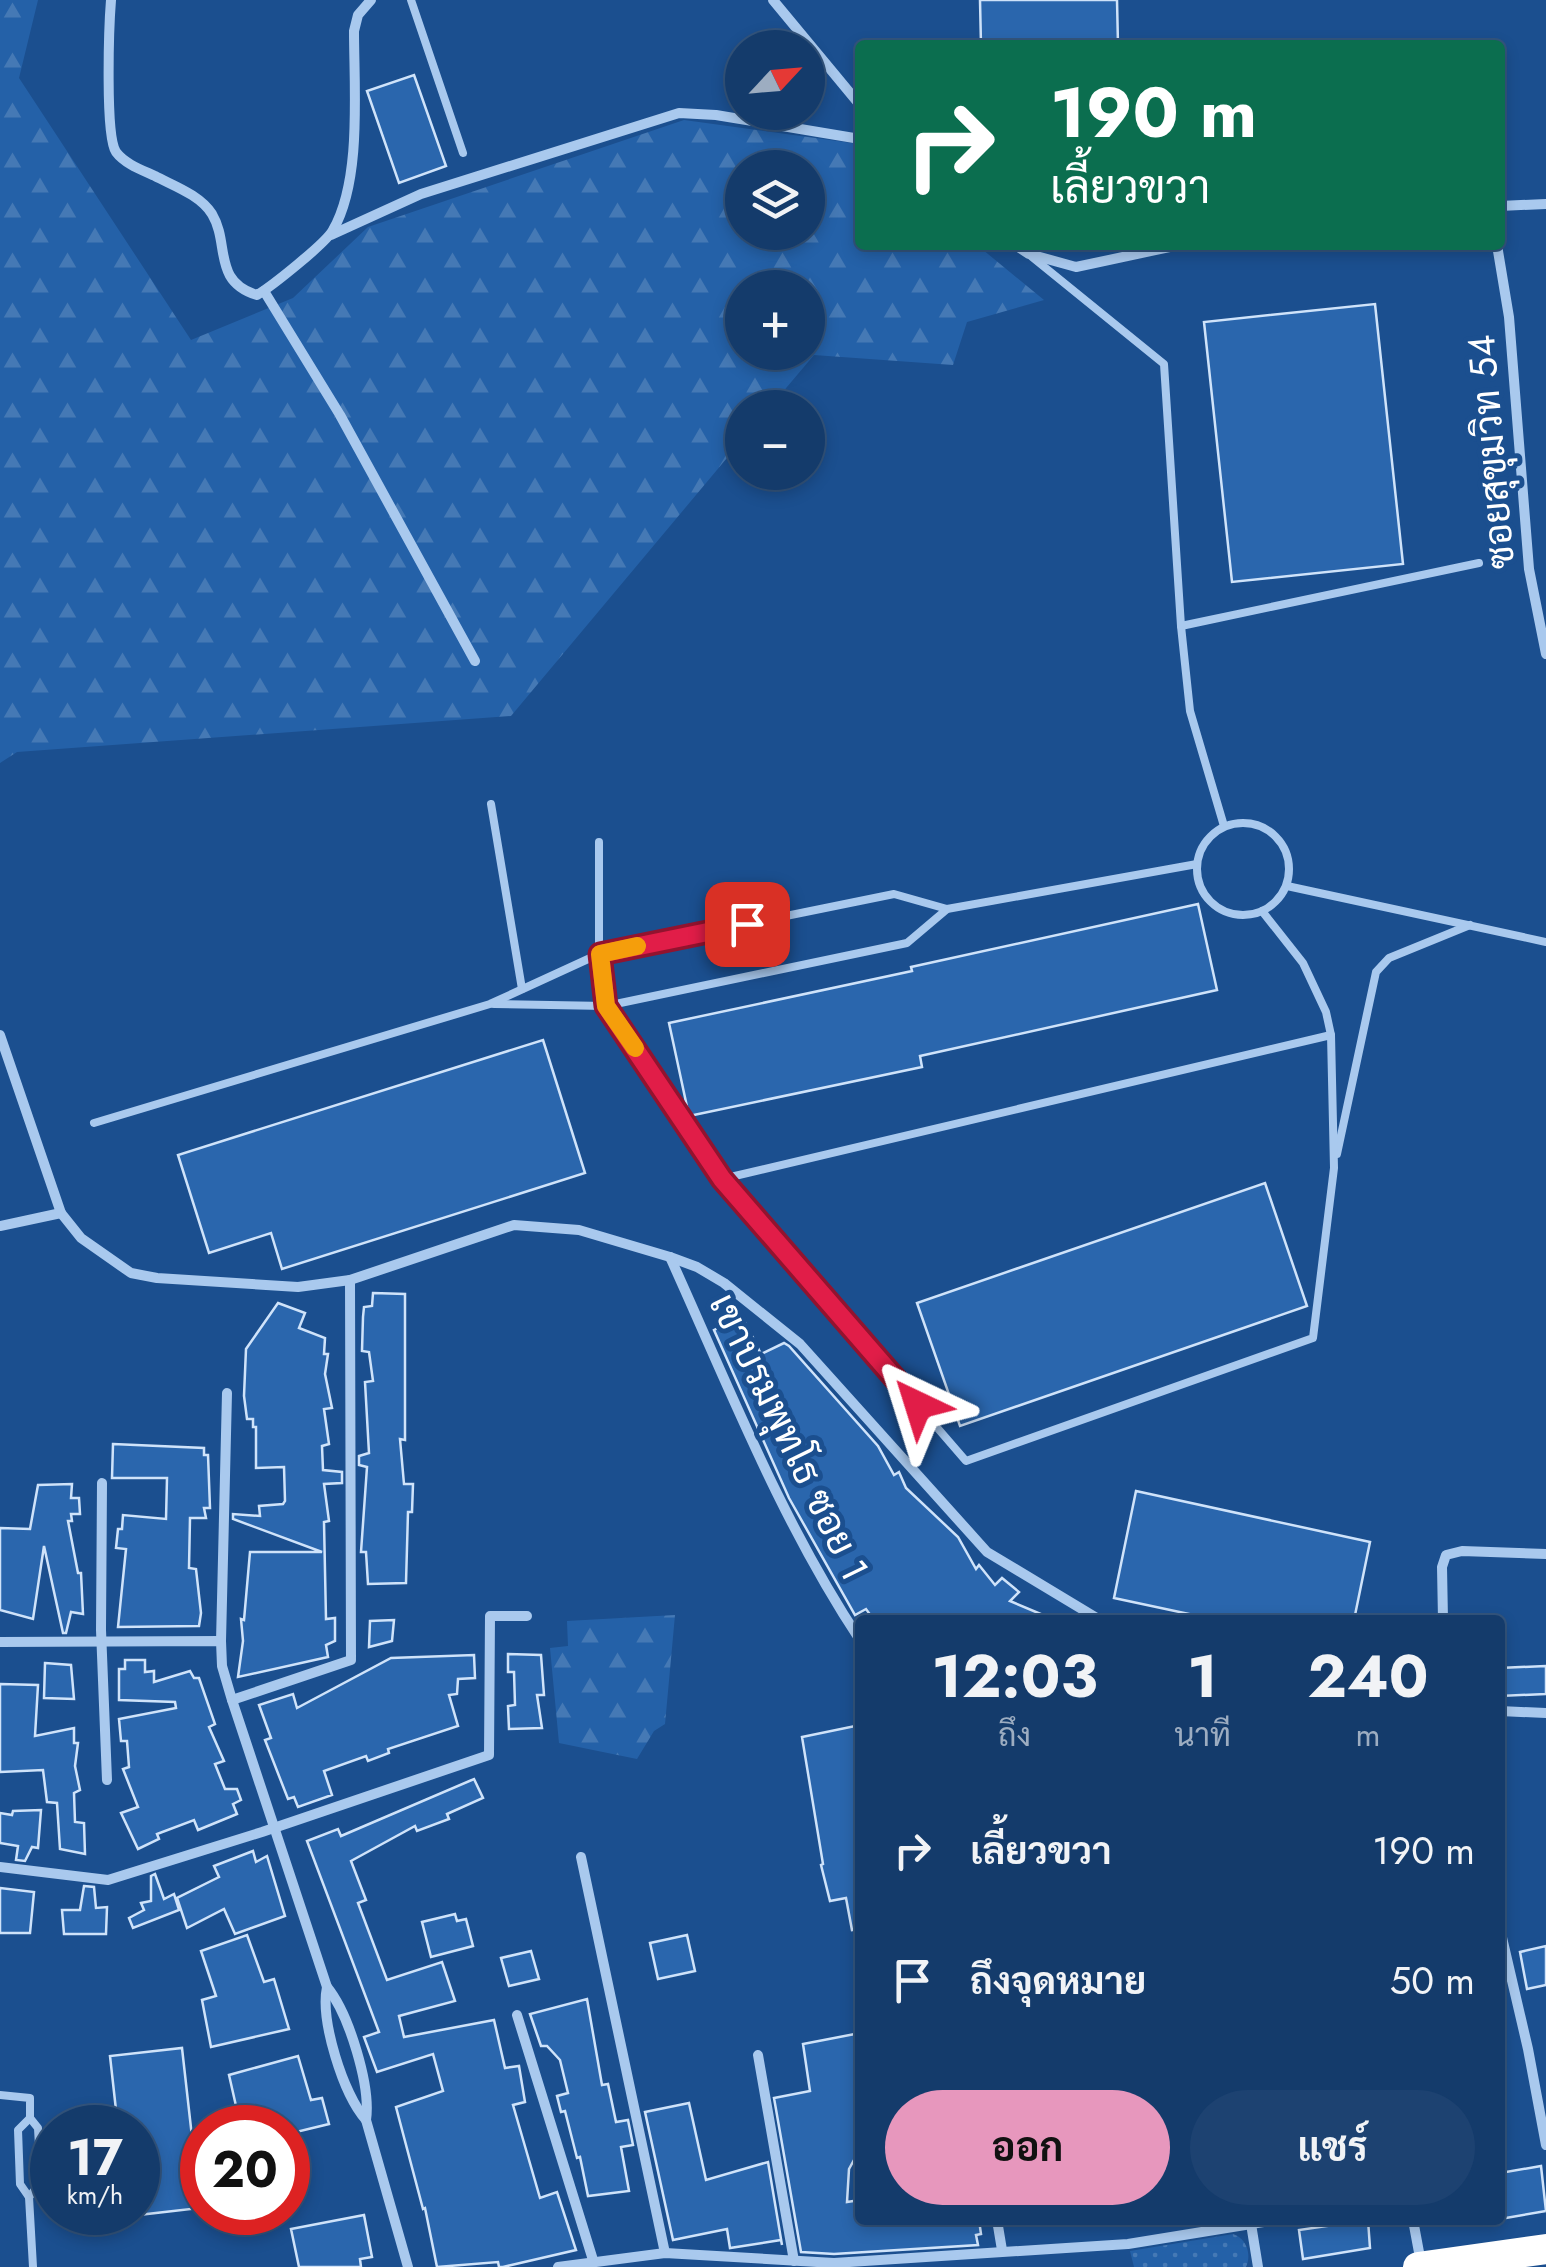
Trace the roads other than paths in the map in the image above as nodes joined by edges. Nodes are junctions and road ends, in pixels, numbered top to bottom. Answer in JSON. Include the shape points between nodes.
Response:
{"nodes":[{"id":1,"x":110,"y":0,"type":"edge"},
{"id":2,"x":371,"y":0,"type":"edge"},
{"id":3,"x":412,"y":0,"type":"edge"},
{"id":4,"x":773,"y":0,"type":"edge"},
{"id":5,"x":855,"y":98,"type":"edge"},
{"id":6,"x":855,"y":138,"type":"edge"},
{"id":7,"x":463,"y":153,"type":"dead end"},
{"id":8,"x":1546,"y":204,"type":"edge"},
{"id":9,"x":1505,"y":206,"type":"edge"},
{"id":10,"x":331,"y":235,"type":"junction"},
{"id":11,"x":1023,"y":250,"type":"edge"},
{"id":12,"x":1156,"y":250,"type":"edge"},
{"id":13,"x":1498,"y":250,"type":"edge"},
{"id":14,"x":1029,"y":254,"type":"junction"},
{"id":15,"x":264,"y":290,"type":"junction"},
{"id":16,"x":1479,"y":563,"type":"dead end"},
{"id":17,"x":1181,"y":626,"type":"junction"},
{"id":18,"x":1546,"y":654,"type":"edge"},
{"id":19,"x":475,"y":661,"type":"dead end"},
{"id":20,"x":491,"y":804,"type":"dead end"},
{"id":21,"x":1224,"y":826,"type":"junction"},
{"id":22,"x":598,"y":842,"type":"dead end"},
{"id":23,"x":1197,"y":864,"type":"junction"},
{"id":24,"x":1286,"y":886,"type":"junction"},
{"id":25,"x":947,"y":910,"type":"junction"},
{"id":26,"x":1262,"y":911,"type":"junction"},
{"id":27,"x":1470,"y":925,"type":"junction"},
{"id":28,"x":1546,"y":942,"type":"edge"},
{"id":29,"x":600,"y":954,"type":"junction"},
{"id":30,"x":522,"y":989,"type":"junction"},
{"id":31,"x":490,"y":1004,"type":"junction"},
{"id":32,"x":606,"y":1006,"type":"junction"},
{"id":33,"x":0,"y":1035,"type":"edge"},
{"id":34,"x":1331,"y":1035,"type":"junction"},
{"id":35,"x":94,"y":1123,"type":"dead end"},
{"id":36,"x":1334,"y":1168,"type":"junction"},
{"id":37,"x":722,"y":1179,"type":"junction"},
{"id":38,"x":61,"y":1214,"type":"junction"},
{"id":39,"x":0,"y":1226,"type":"edge"},
{"id":40,"x":670,"y":1257,"type":"junction"},
{"id":41,"x":350,"y":1280,"type":"junction"},
{"id":42,"x":227,"y":1393,"type":"dead end"},
{"id":43,"x":102,"y":1483,"type":"dead end"},
{"id":44,"x":1546,"y":1554,"type":"edge"},
{"id":45,"x":1092,"y":1615,"type":"edge"},
{"id":46,"x":1444,"y":1615,"type":"edge"},
{"id":47,"x":526,"y":1616,"type":"dead end"},
{"id":48,"x":855,"y":1632,"type":"edge"},
{"id":49,"x":221,"y":1641,"type":"junction"},
{"id":50,"x":0,"y":1642,"type":"edge"},
{"id":51,"x":102,"y":1643,"type":"junction"},
{"id":52,"x":232,"y":1700,"type":"junction"},
{"id":53,"x":1505,"y":1712,"type":"edge"},
{"id":54,"x":1546,"y":1713,"type":"edge"},
{"id":55,"x":107,"y":1780,"type":"dead end"},
{"id":56,"x":274,"y":1828,"type":"junction"},
{"id":57,"x":581,"y":1858,"type":"dead end"},
{"id":58,"x":0,"y":1867,"type":"edge"},
{"id":59,"x":1505,"y":1951,"type":"edge"},
{"id":60,"x":327,"y":1987,"type":"junction"},
{"id":61,"x":517,"y":2015,"type":"dead end"},
{"id":62,"x":758,"y":2056,"type":"dead end"},
{"id":63,"x":0,"y":2095,"type":"edge"},
{"id":64,"x":30,"y":2105,"type":"edge"},
{"id":65,"x":30,"y":2118,"type":"edge"},
{"id":66,"x":366,"y":2120,"type":"junction"},
{"id":67,"x":1546,"y":2145,"type":"edge"},
{"id":68,"x":29,"y":2197,"type":"joint"},
{"id":69,"x":998,"y":2225,"type":"edge"},
{"id":70,"x":1245,"y":2225,"type":"edge"},
{"id":71,"x":1251,"y":2225,"type":"edge"},
{"id":72,"x":1414,"y":2225,"type":"edge"},
{"id":73,"x":1546,"y":2249,"type":"edge"},
{"id":74,"x":1002,"y":2250,"type":"junction"},
{"id":75,"x":664,"y":2252,"type":"junction"},
{"id":76,"x":593,"y":2260,"type":"junction"},
{"id":77,"x":794,"y":2261,"type":"junction"},
{"id":78,"x":33,"y":2267,"type":"edge"},
{"id":79,"x":408,"y":2267,"type":"edge"},
{"id":80,"x":558,"y":2267,"type":"edge"},
{"id":81,"x":1258,"y":2267,"type":"edge"},
{"id":82,"x":1420,"y":2267,"type":"edge"}],
"edges":[{"from":1,"to":15,"type":"street","via":[[114,150],[209,209],[232,279],[252,295]]},
{"from":2,"to":10,"type":"street","via":[[354,31],[354,153]]},
{"from":3,"to":7,"type":"lane"},
{"from":4,"to":5,"type":"street"},
{"from":6,"to":10,"type":"street","via":[[679,113],[421,194]]},
{"from":8,"to":9,"type":"street"},
{"from":10,"to":15,"type":"street"},
{"from":11,"to":14,"type":"street"},
{"from":12,"to":14,"type":"street","via":[[1076,267]]},
{"from":13,"to":18,"type":"street","name":"ซอยสุขุมวิท 54","via":[[1529,569]]},
{"from":14,"to":17,"type":"lane","via":[[1164,364]]},
{"from":15,"to":19,"type":"street"},
{"from":16,"to":17,"type":"lane"},
{"from":17,"to":21,"type":"lane","via":[[1190,711]]},
{"from":20,"to":30,"type":"lane"},
{"from":21,"to":23,"type":"lane","via":[[1206,842]]},
{"from":21,"to":24,"type":"lane","via":[[1260,826],[1279,840],[1289,862]]},
{"from":22,"to":29,"type":"lane"},
{"from":23,"to":25,"type":"lane"},
{"from":23,"to":26,"type":"lane","via":[[1201,888],[1216,906],[1238,915]]},
{"from":24,"to":26,"type":"lane"},
{"from":24,"to":27,"type":"lane"},
{"from":25,"to":29,"type":"lane","via":[[894,894]]},
{"from":25,"to":32,"type":"lane","via":[[907,943]]},
{"from":26,"to":34,"type":"lane","via":[[1303,963]]},
{"from":27,"to":28,"type":"lane"},
{"from":27,"to":36,"type":"lane","via":[[1390,958],[1376,972]]},
{"from":29,"to":30,"type":"lane"},
{"from":29,"to":32,"type":"lane"},
{"from":30,"to":31,"type":"lane"},
{"from":31,"to":32,"type":"lane"},
{"from":31,"to":35,"type":"lane"},
{"from":32,"to":37,"type":"lane"},
{"from":33,"to":38,"type":"street"},
{"from":34,"to":36,"type":"lane"},
{"from":34,"to":37,"type":"lane"},
{"from":36,"to":37,"type":"lane","via":[[1313,1338],[966,1461]]},
{"from":38,"to":39,"type":"street"},
{"from":38,"to":41,"type":"street","via":[[81,1238],[131,1273],[298,1287]]},
{"from":40,"to":41,"type":"street","via":[[579,1230],[514,1225]]},
{"from":40,"to":45,"type":"street","via":[[724,1282],[800,1344],[987,1552]]},
{"from":40,"to":48,"type":"street","name":"เขาบรมพุทโธ ซอย 1","via":[[784,1510]]},
{"from":41,"to":52,"type":"street","via":[[351,1660]]},
{"from":42,"to":49,"type":"street"},
{"from":43,"to":51,"type":"street"},
{"from":44,"to":46,"type":"street","via":[[1446,1555]]},
{"from":47,"to":56,"type":"street","via":[[490,1616],[489,1755]]},
{"from":49,"to":51,"type":"street"},
{"from":49,"to":52,"type":"street"},
{"from":50,"to":51,"type":"street"},
{"from":51,"to":55,"type":"street"},
{"from":52,"to":56,"type":"street"},
{"from":53,"to":54,"type":"street"},
{"from":56,"to":58,"type":"street","via":[[108,1880]]},
{"from":56,"to":60,"type":"street"},
{"from":57,"to":75,"type":"street"},
{"from":59,"to":67,"type":"street"},
{"from":60,"to":66,"type":"street","via":[[340,2002],[369,2098]]},
{"from":60,"to":66,"type":"street","via":[[323,2008],[352,2105]]},
{"from":61,"to":76,"type":"street"},
{"from":62,"to":77,"type":"street"},
{"from":63,"to":64,"type":"lane","via":[[30,2098]]},
{"from":65,"to":68,"type":"lane","via":[[18,2130],[20,2184]]},
{"from":66,"to":79,"type":"street"},
{"from":68,"to":78,"type":"lane"},
{"from":69,"to":74,"type":"street"},
{"from":70,"to":74,"type":"street","via":[[1128,2244]]},
{"from":71,"to":81,"type":"street"},
{"from":72,"to":82,"type":"street"},
{"from":73,"to":82,"type":"highway"},
{"from":74,"to":77,"type":"street"},
{"from":75,"to":76,"type":"street"},
{"from":75,"to":77,"type":"street"},
{"from":76,"to":80,"type":"street"}]}
